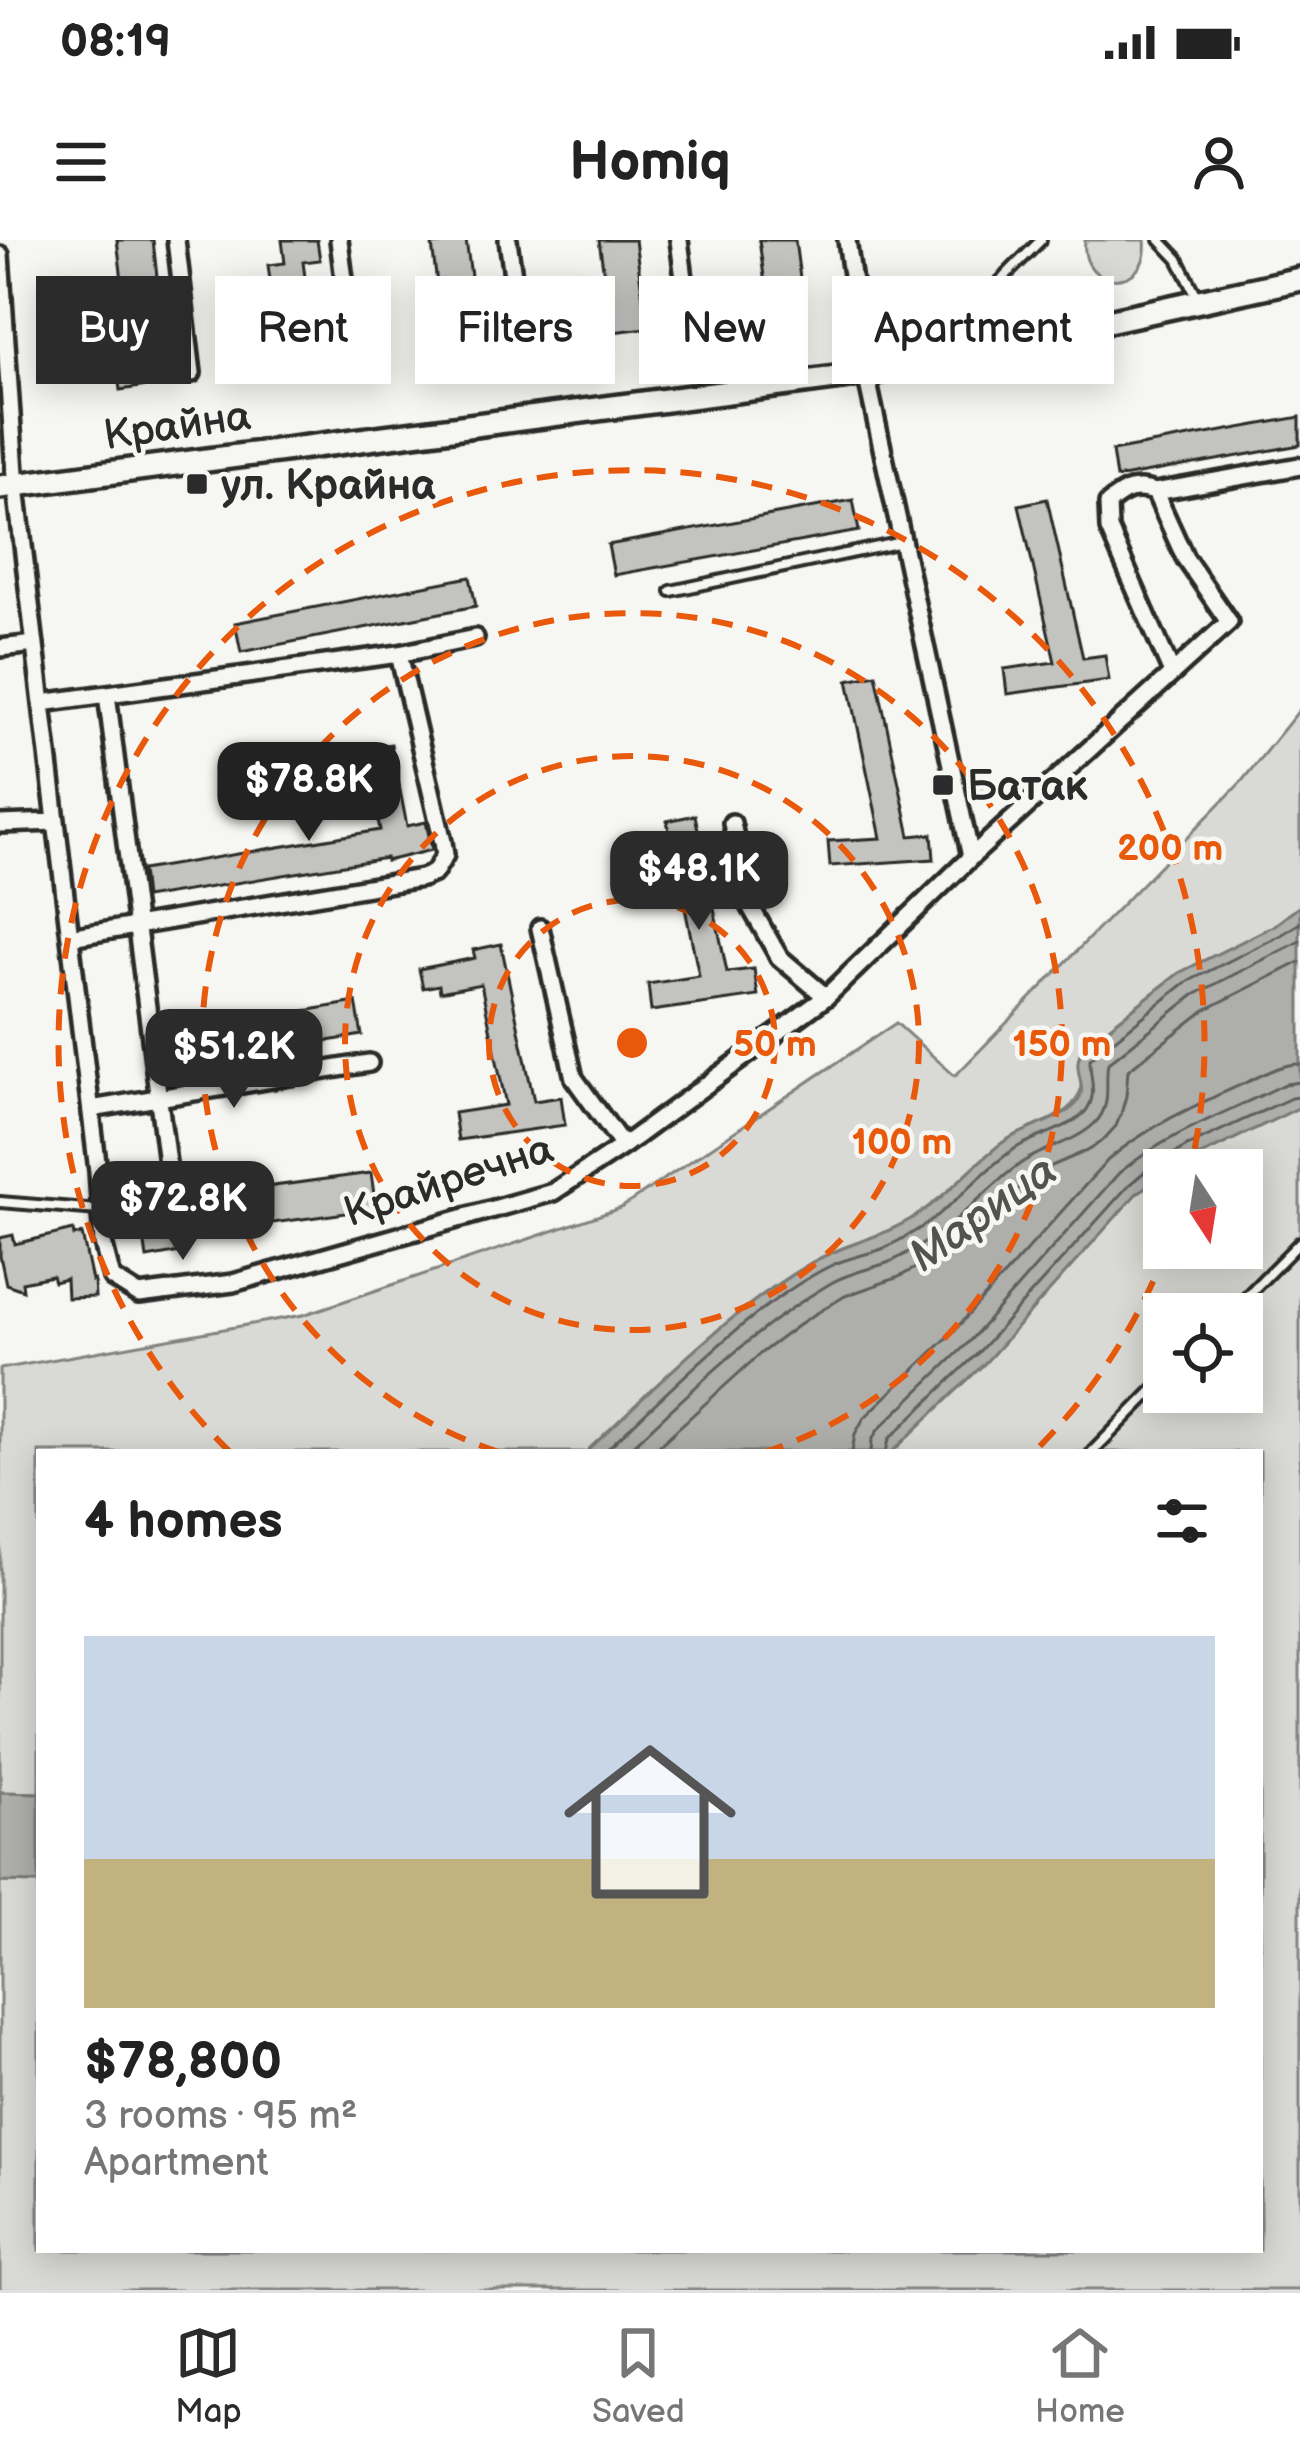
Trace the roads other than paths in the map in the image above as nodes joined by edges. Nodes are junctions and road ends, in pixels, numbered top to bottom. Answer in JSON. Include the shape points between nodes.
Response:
{"nodes":[{"id":1,"x":176,"y":240,"type":"edge"},
{"id":2,"x":339,"y":240,"type":"edge"},
{"id":3,"x":508,"y":240,"type":"edge"},
{"id":4,"x":679,"y":240,"type":"edge"},
{"id":5,"x":847,"y":240,"type":"edge"},
{"id":6,"x":1041,"y":240,"type":"edge"},
{"id":7,"x":1160,"y":240,"type":"edge"},
{"id":8,"x":0,"y":255,"type":"edge"},
{"id":9,"x":344,"y":276,"type":"edge"},
{"id":10,"x":513,"y":276,"type":"edge"},
{"id":11,"x":684,"y":276,"type":"edge"},
{"id":12,"x":852,"y":276,"type":"edge"},
{"id":13,"x":1005,"y":276,"type":"edge"},
{"id":14,"x":1300,"y":279,"type":"edge"},
{"id":15,"x":1200,"y":302,"type":"junction"},
{"id":16,"x":1114,"y":321,"type":"edge"},
{"id":17,"x":192,"y":373,"type":"dead end"},
{"id":18,"x":832,"y":378,"type":"edge"},
{"id":19,"x":868,"y":384,"type":"edge"},
{"id":20,"x":1300,"y":466,"type":"edge"},
{"id":21,"x":8,"y":487,"type":"edge"},
{"id":22,"x":1155,"y":492,"type":"junction"},
{"id":23,"x":902,"y":542,"type":"junction"},
{"id":24,"x":671,"y":591,"type":"dead end"},
{"id":25,"x":475,"y":638,"type":"dead end"},
{"id":26,"x":35,"y":644,"type":"junction"},
{"id":27,"x":0,"y":648,"type":"edge"},
{"id":28,"x":399,"y":653,"type":"junction"},
{"id":29,"x":1172,"y":673,"type":"junction"},
{"id":30,"x":107,"y":694,"type":"junction"},
{"id":31,"x":42,"y":703,"type":"junction"},
{"id":32,"x":56,"y":822,"type":"junction"},
{"id":33,"x":731,"y":823,"type":"dead end"},
{"id":34,"x":0,"y":824,"type":"edge"},
{"id":35,"x":970,"y":857,"type":"junction"},
{"id":36,"x":136,"y":926,"type":"junction"},
{"id":37,"x":540,"y":928,"type":"dead end"},
{"id":38,"x":70,"y":937,"type":"junction"},
{"id":39,"x":826,"y":997,"type":"junction"},
{"id":40,"x":369,"y":1063,"type":"dead end"},
{"id":41,"x":160,"y":1098,"type":"junction"},
{"id":42,"x":91,"y":1109,"type":"junction"},
{"id":43,"x":623,"y":1146,"type":"junction"},
{"id":44,"x":0,"y":1202,"type":"edge"},
{"id":45,"x":100,"y":1210,"type":"junction"},
{"id":46,"x":174,"y":1218,"type":"dead end"},
{"id":47,"x":1300,"y":1242,"type":"edge"},
{"id":48,"x":1250,"y":1293,"type":"edge"},
{"id":49,"x":1143,"y":1400,"type":"edge"},
{"id":50,"x":1095,"y":1449,"type":"edge"}],
"edges":[{"from":1,"to":17,"type":"street"},
{"from":2,"to":9,"type":"street"},
{"from":3,"to":10,"type":"street"},
{"from":4,"to":11,"type":"street"},
{"from":5,"to":12,"type":"street"},
{"from":6,"to":13,"type":"lane"},
{"from":7,"to":15,"type":"lane"},
{"from":8,"to":21,"type":"street"},
{"from":14,"to":15,"type":"street"},
{"from":15,"to":16,"type":"street"},
{"from":18,"to":21,"type":"street","name":"Крайна"},
{"from":19,"to":23,"type":"street"},
{"from":20,"to":22,"type":"street"},
{"from":21,"to":26,"type":"street"},
{"from":22,"to":29,"type":"street","name":"Крайречна","via":[[1185,558],[1228,622]]},
{"from":22,"to":29,"type":"street","via":[[1119,494],[1108,504],[1109,529]]},
{"from":23,"to":24,"type":"lane"},
{"from":23,"to":35,"type":"street"},
{"from":25,"to":28,"type":"street"},
{"from":26,"to":27,"type":"street"},
{"from":26,"to":31,"type":"street"},
{"from":28,"to":30,"type":"street"},
{"from":28,"to":36,"type":"street","via":[[445,855],[434,873]]},
{"from":29,"to":35,"type":"street","name":"Крайречна"},
{"from":30,"to":31,"type":"street"},
{"from":30,"to":36,"type":"street"},
{"from":31,"to":32,"type":"street"},
{"from":32,"to":34,"type":"street"},
{"from":32,"to":38,"type":"street"},
{"from":33,"to":39,"type":"street","via":[[749,904],[779,957]]},
{"from":35,"to":39,"type":"street","name":"Крайречна"},
{"from":36,"to":38,"type":"street"},
{"from":36,"to":41,"type":"street"},
{"from":37,"to":43,"type":"street","via":[[574,1078]]},
{"from":38,"to":42,"type":"street"},
{"from":39,"to":43,"type":"street","name":"Крайречна"},
{"from":40,"to":41,"type":"street"},
{"from":41,"to":42,"type":"street"},
{"from":41,"to":46,"type":"street"},
{"from":42,"to":45,"type":"street"},
{"from":43,"to":45,"type":"street","name":"Крайречна","via":[[553,1192],[233,1283],[139,1295],[112,1278]]},
{"from":44,"to":45,"type":"lane"},
{"from":47,"to":48,"type":"lane"},
{"from":49,"to":50,"type":"lane"}]}
